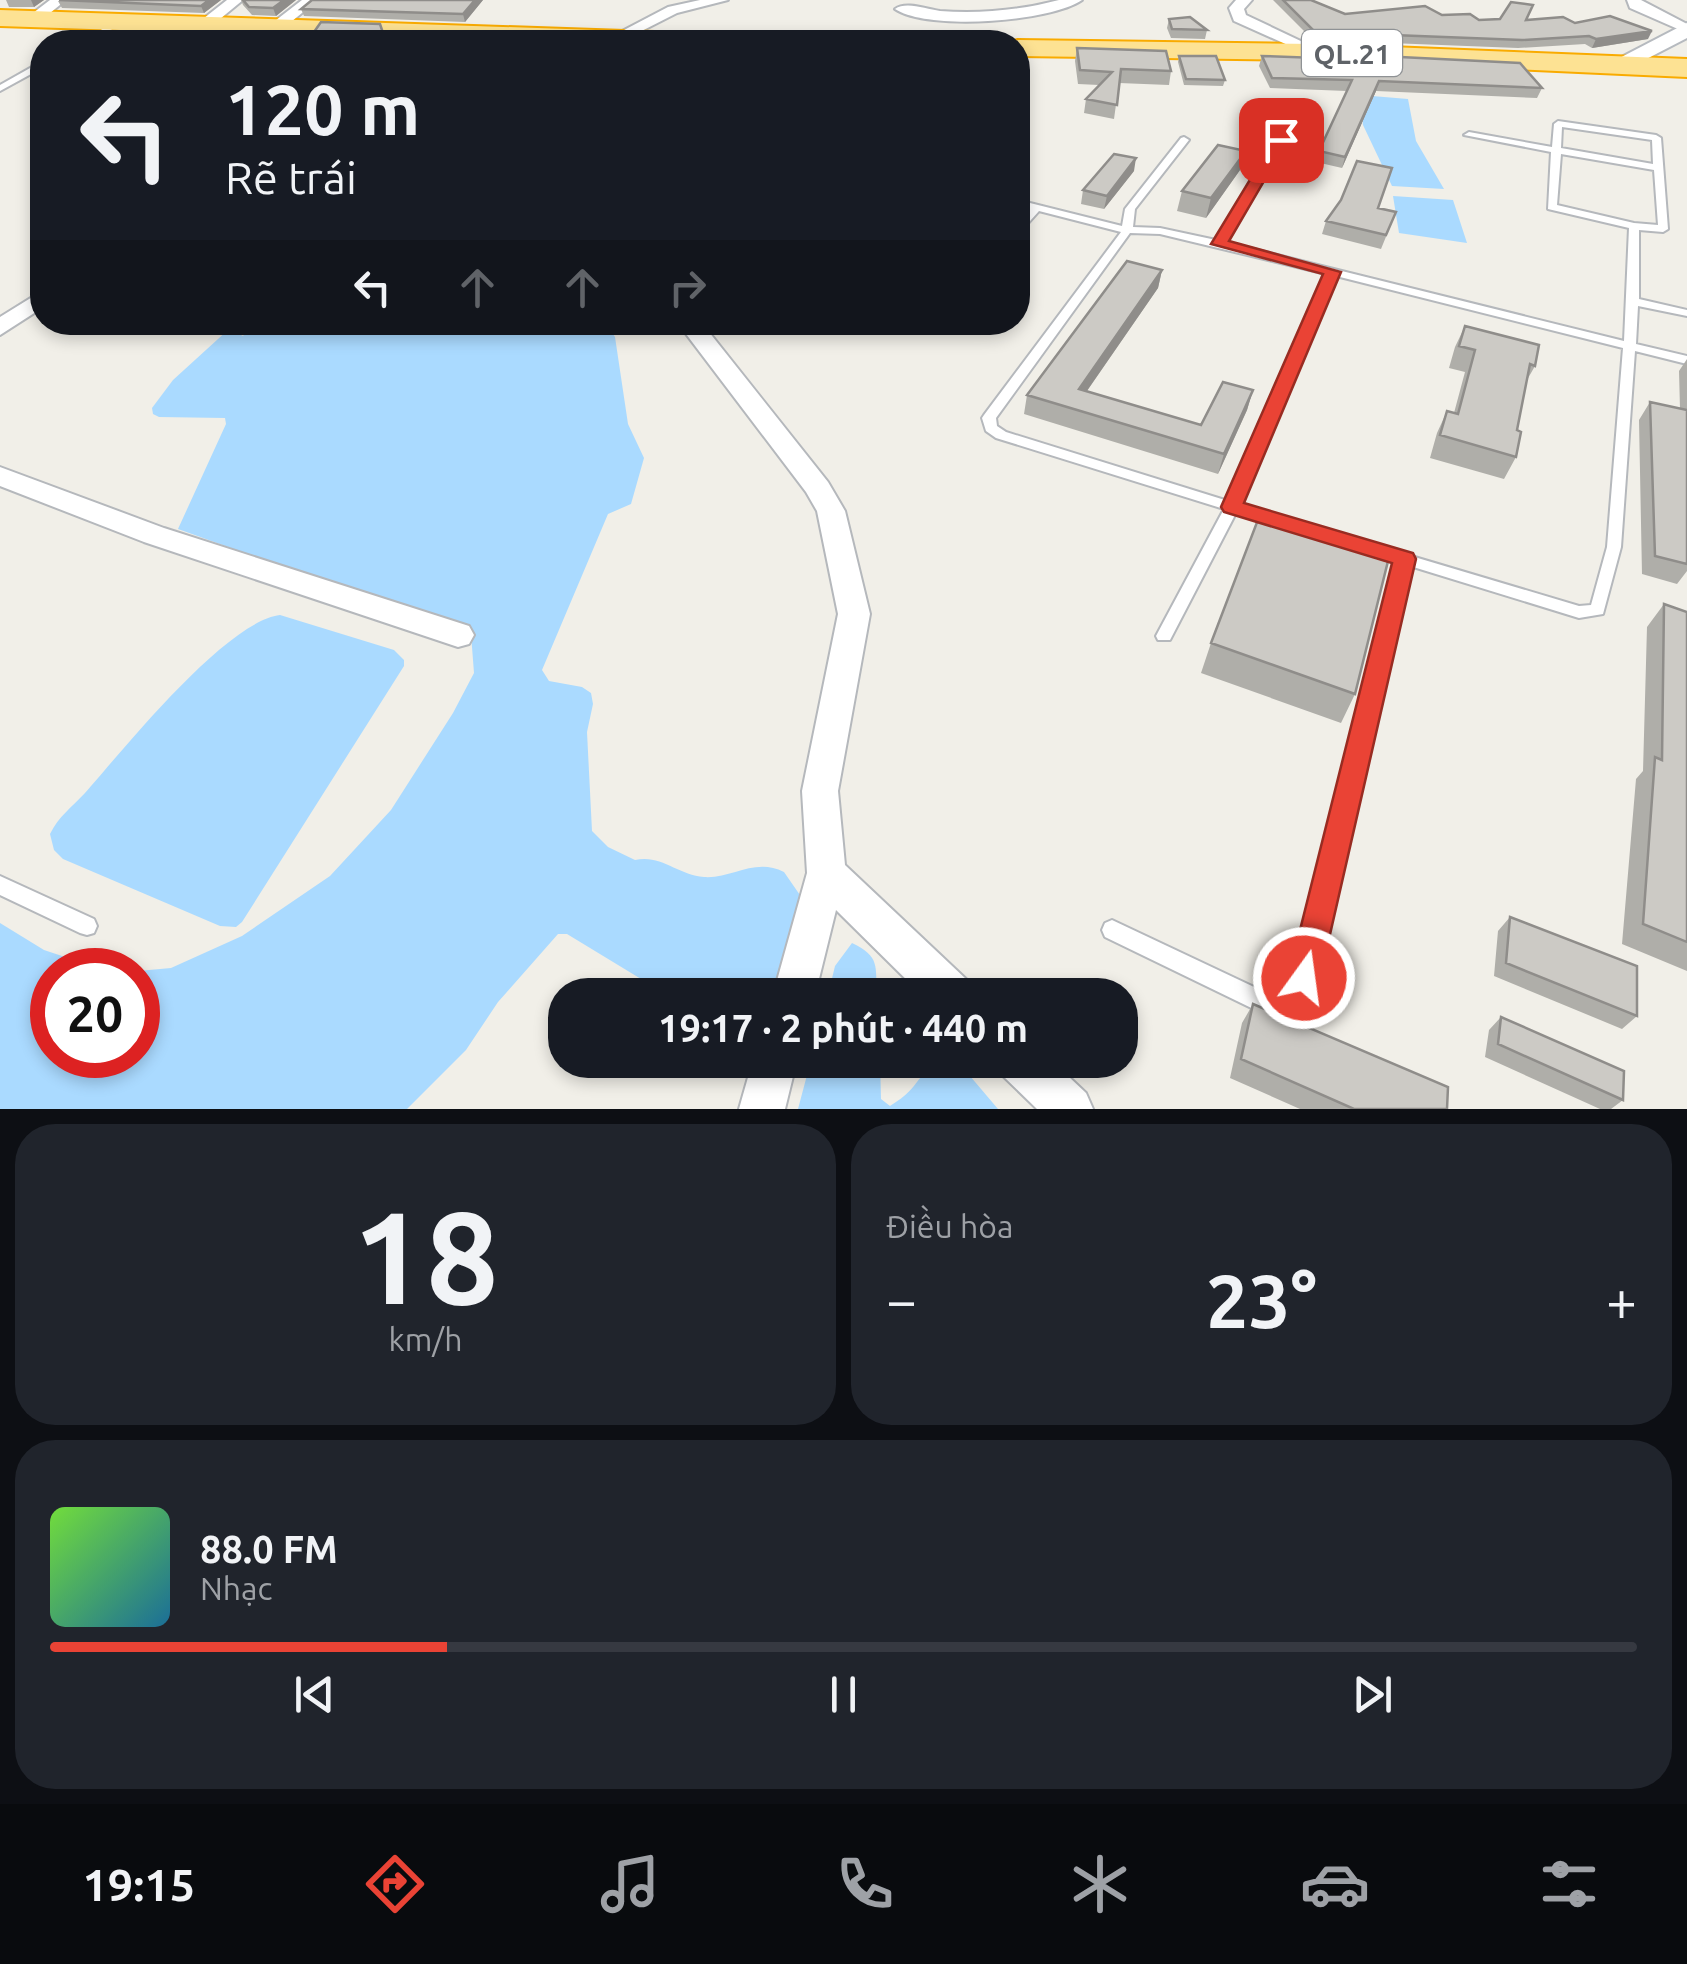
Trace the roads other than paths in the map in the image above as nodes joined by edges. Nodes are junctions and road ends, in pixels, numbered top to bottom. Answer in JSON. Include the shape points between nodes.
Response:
{"nodes":[{"id":1,"x":59,"y":0,"type":"edge"},
{"id":2,"x":236,"y":0,"type":"edge"},
{"id":3,"x":312,"y":0,"type":"edge"},
{"id":4,"x":721,"y":0,"type":"edge"},
{"id":5,"x":1075,"y":0,"type":"edge"},
{"id":6,"x":1245,"y":0,"type":"edge"},
{"id":7,"x":1634,"y":0,"type":"edge"},
{"id":8,"x":902,"y":8,"type":"dead end"},
{"id":9,"x":0,"y":18,"type":"edge"},
{"id":10,"x":34,"y":19,"type":"junction"},
{"id":11,"x":122,"y":22,"type":"junction"},
{"id":12,"x":204,"y":25,"type":"junction"},
{"id":13,"x":1686,"y":29,"type":"edge"},
{"id":14,"x":107,"y":30,"type":"edge"},
{"id":15,"x":266,"y":30,"type":"edge"},
{"id":16,"x":292,"y":30,"type":"edge"},
{"id":17,"x":633,"y":30,"type":"edge"},
{"id":18,"x":1030,"y":48,"type":"edge"},
{"id":19,"x":1316,"y":52,"type":"junction"},
{"id":20,"x":1619,"y":64,"type":"junction"},
{"id":21,"x":1687,"y":68,"type":"edge"},
{"id":22,"x":30,"y":72,"type":"edge"},
{"id":23,"x":0,"y":88,"type":"edge"},
{"id":24,"x":1468,"y":135,"type":"dead end"},
{"id":25,"x":1184,"y":140,"type":"dead end"},
{"id":26,"x":1281,"y":140,"type":"dead end"},
{"id":27,"x":1555,"y":151,"type":"junction"},
{"id":28,"x":1658,"y":168,"type":"junction"},
{"id":29,"x":1030,"y":206,"type":"edge"},
{"id":30,"x":1037,"y":208,"type":"junction"},
{"id":31,"x":1030,"y":215,"type":"edge"},
{"id":32,"x":1634,"y":226,"type":"junction"},
{"id":33,"x":1126,"y":230,"type":"junction"},
{"id":34,"x":1219,"y":244,"type":"junction"},
{"id":35,"x":1332,"y":272,"type":"junction"},
{"id":36,"x":1632,"y":301,"type":"junction"},
{"id":37,"x":30,"y":307,"type":"edge"},
{"id":38,"x":1687,"y":313,"type":"edge"},
{"id":39,"x":0,"y":328,"type":"edge"},
{"id":40,"x":698,"y":335,"type":"edge"},
{"id":41,"x":1628,"y":346,"type":"junction"},
{"id":42,"x":1687,"y":360,"type":"edge"},
{"id":43,"x":0,"y":476,"type":"edge"},
{"id":44,"x":1232,"y":507,"type":"junction"},
{"id":45,"x":1404,"y":559,"type":"junction"},
{"id":46,"x":458,"y":635,"type":"dead end"},
{"id":47,"x":1164,"y":636,"type":"dead end"},
{"id":48,"x":826,"y":873,"type":"junction"},
{"id":49,"x":0,"y":885,"type":"edge"},
{"id":50,"x":87,"y":926,"type":"dead end"},
{"id":51,"x":1112,"y":930,"type":"dead end"},
{"id":52,"x":798,"y":978,"type":"edge"},
{"id":53,"x":934,"y":978,"type":"edge"},
{"id":54,"x":771,"y":1078,"type":"edge"},
{"id":55,"x":1038,"y":1078,"type":"edge"},
{"id":56,"x":762,"y":1109,"type":"edge"},
{"id":57,"x":1070,"y":1109,"type":"edge"}],
"edges":[{"from":1,"to":10,"type":"street"},
{"from":2,"to":12,"type":"street"},
{"from":3,"to":16,"type":"street"},
{"from":4,"to":17,"type":"street","via":[[673,10]]},
{"from":5,"to":8,"type":"street","via":[[968,14]]},
{"from":6,"to":19,"type":"street","via":[[1236,8],[1238,18]]},
{"from":7,"to":13,"type":"street"},
{"from":9,"to":10,"type":"highway"},
{"from":10,"to":11,"type":"highway"},
{"from":11,"to":12,"type":"highway"},
{"from":11,"to":14,"type":"lane"},
{"from":12,"to":15,"type":"highway"},
{"from":13,"to":20,"type":"street"},
{"from":18,"to":19,"type":"highway","number":"QL.21"},
{"from":19,"to":20,"type":"highway","number":"QL.21"},
{"from":20,"to":21,"type":"highway","number":"QL.21"},
{"from":22,"to":23,"type":"lane"},
{"from":24,"to":27,"type":"lane"},
{"from":25,"to":33,"type":"lane","via":[[1130,210]]},
{"from":26,"to":34,"type":"lane"},
{"from":27,"to":28,"type":"lane"},
{"from":27,"to":28,"type":"lane","via":[[1563,122],[1651,136]]},
{"from":27,"to":32,"type":"lane","via":[[1552,207]]},
{"from":28,"to":32,"type":"lane","via":[[1662,229]]},
{"from":29,"to":30,"type":"lane"},
{"from":30,"to":31,"type":"lane"},
{"from":30,"to":33,"type":"lane"},
{"from":32,"to":36,"type":"lane"},
{"from":33,"to":34,"type":"lane"},
{"from":33,"to":44,"type":"lane","via":[[988,418],[1001,435]]},
{"from":34,"to":35,"type":"lane"},
{"from":35,"to":41,"type":"lane"},
{"from":35,"to":44,"type":"lane"},
{"from":36,"to":38,"type":"lane"},
{"from":36,"to":41,"type":"lane"},
{"from":37,"to":39,"type":"street"},
{"from":40,"to":48,"type":"street","via":[[831,511],[854,614],[820,791]]},
{"from":41,"to":42,"type":"lane"},
{"from":41,"to":45,"type":"lane","via":[[1614,547],[1597,610],[1579,612]]},
{"from":43,"to":46,"type":"street","via":[[154,535]]},
{"from":44,"to":45,"type":"lane"},
{"from":44,"to":47,"type":"lane"},
{"from":45,"to":51,"type":"lane","via":[[1304,978],[1288,1004],[1270,1006]]},
{"from":48,"to":52,"type":"street"},
{"from":48,"to":53,"type":"street"},
{"from":49,"to":50,"type":"lane"},
{"from":54,"to":56,"type":"street"},
{"from":55,"to":57,"type":"street"}]}
